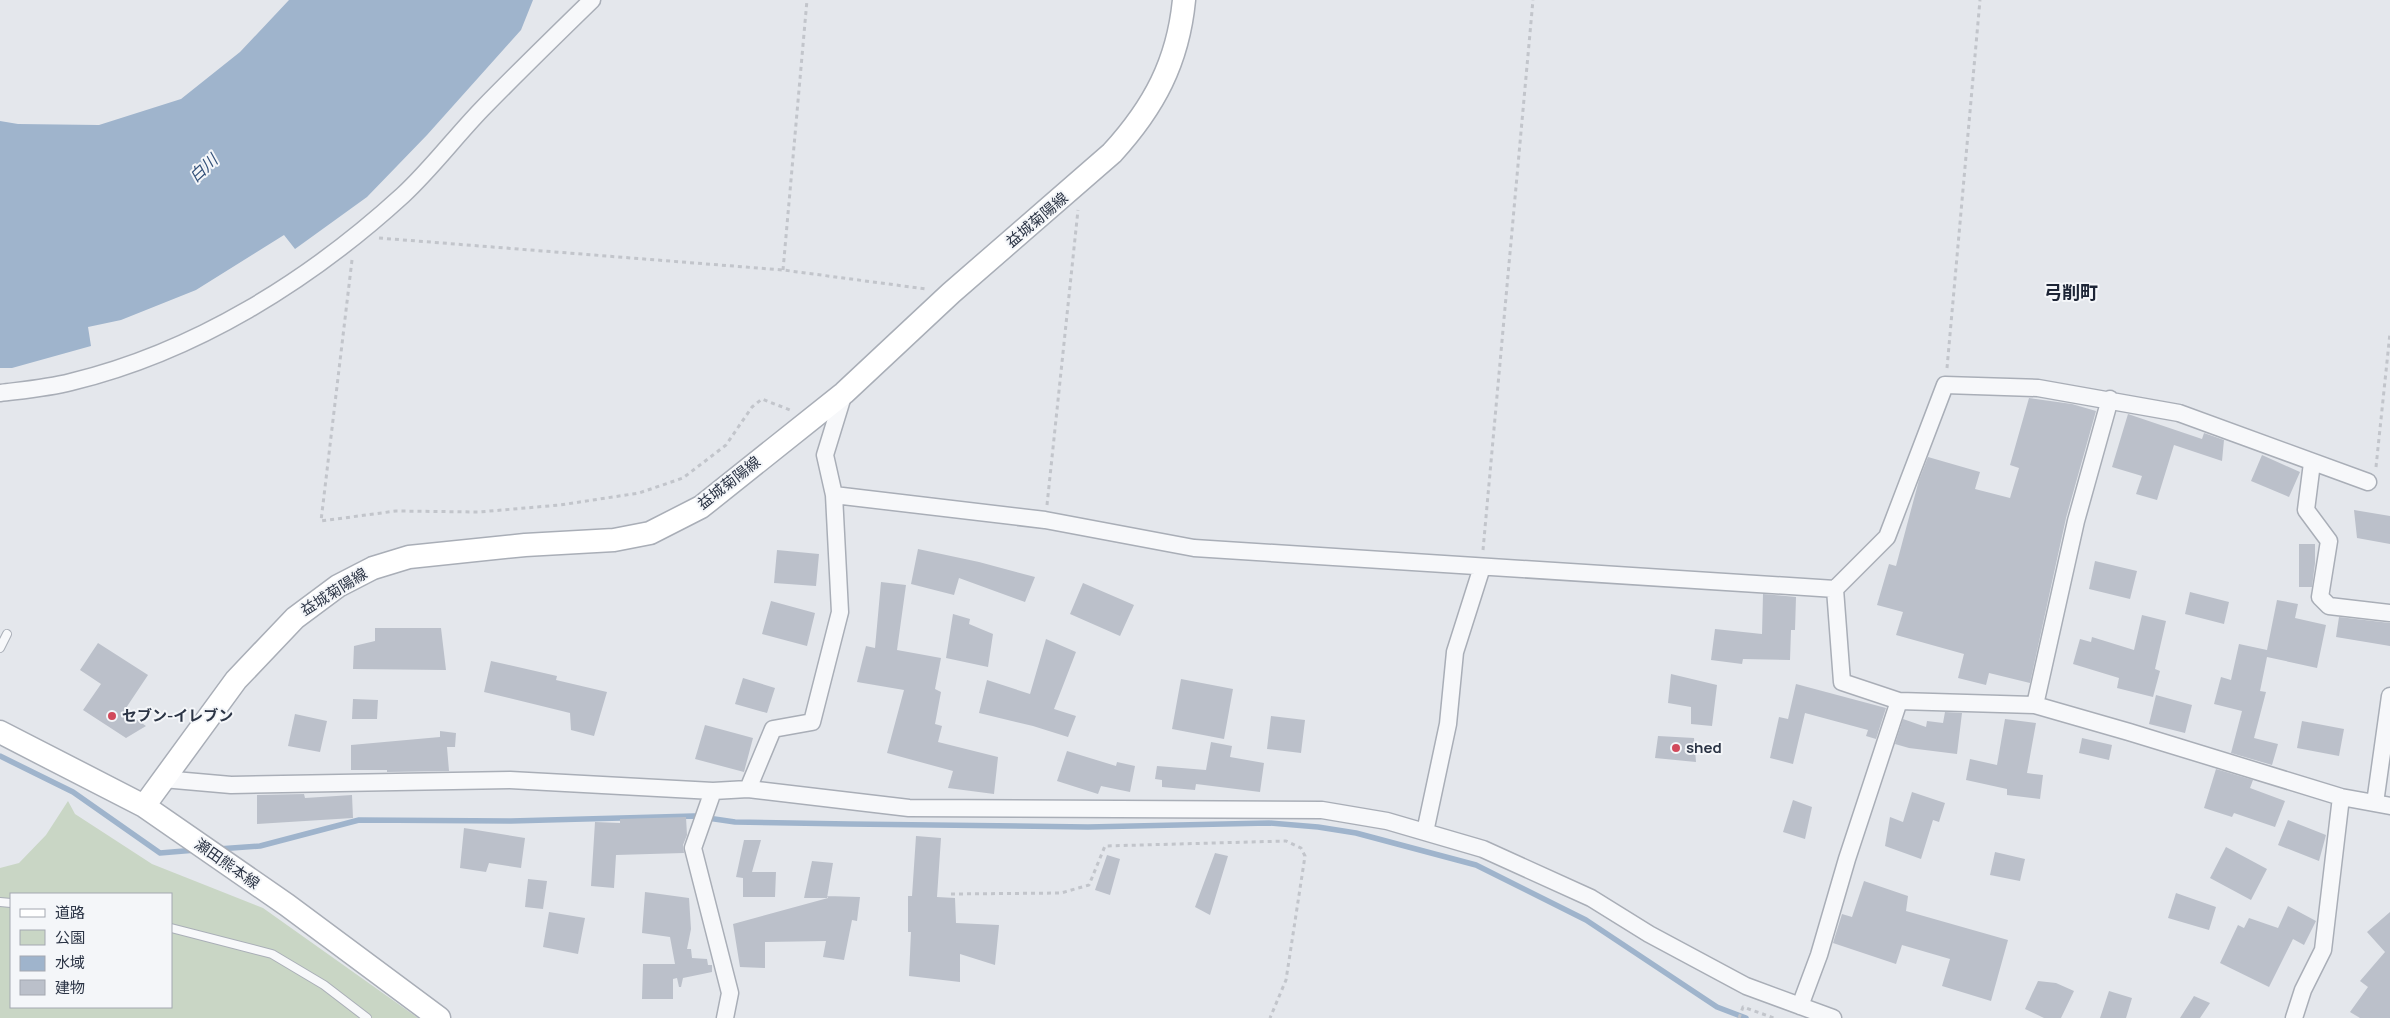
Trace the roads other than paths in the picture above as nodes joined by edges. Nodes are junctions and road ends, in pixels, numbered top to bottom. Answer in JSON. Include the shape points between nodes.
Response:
{"nodes":[{"id":1,"x":592,"y":0,"type":"edge"},
{"id":2,"x":1184,"y":0,"type":"edge"},
{"id":3,"x":0,"y":393,"type":"edge"},
{"id":4,"x":844,"y":393,"type":"junction"},
{"id":5,"x":2110,"y":399,"type":"junction"},
{"id":6,"x":2312,"y":463,"type":"junction"},
{"id":7,"x":2368,"y":482,"type":"road end"},
{"id":8,"x":834,"y":495,"type":"junction"},
{"id":9,"x":1482,"y":567,"type":"junction"},
{"id":10,"x":1835,"y":588,"type":"junction"},
{"id":11,"x":2390,"y":613,"type":"edge"},
{"id":12,"x":8,"y":634,"type":"dead end"},
{"id":13,"x":0,"y":648,"type":"edge"},
{"id":14,"x":2390,"y":696,"type":"edge"},
{"id":15,"x":1899,"y":701,"type":"junction"},
{"id":16,"x":2035,"y":705,"type":"junction"},
{"id":17,"x":0,"y":732,"type":"edge"},
{"id":18,"x":163,"y":779,"type":"junction"},
{"id":19,"x":748,"y":789,"type":"junction"},
{"id":20,"x":713,"y":792,"type":"junction"},
{"id":21,"x":2341,"y":797,"type":"junction"},
{"id":22,"x":2383,"y":804,"type":"edge"},
{"id":23,"x":144,"y":806,"type":"junction"},
{"id":24,"x":1425,"y":832,"type":"junction"},
{"id":25,"x":172,"y":928,"type":"edge"},
{"id":26,"x":1800,"y":1006,"type":"junction"},
{"id":27,"x":367,"y":1018,"type":"edge"},
{"id":28,"x":439,"y":1018,"type":"edge"},
{"id":29,"x":725,"y":1018,"type":"edge"},
{"id":30,"x":1833,"y":1018,"type":"edge"},
{"id":31,"x":2294,"y":1018,"type":"edge"}],
"edges":[{"from":1,"to":3,"type":"street","via":[[482,109],[404,194],[293,283],[216,327],[127,366],[70,383]]},
{"from":2,"to":4,"type":"main road","name":"益城菊陽線","via":[[1181,30],[1170,67],[1136,127],[1112,154],[951,293]]},
{"from":4,"to":8,"type":"street","via":[[826,455]]},
{"from":4,"to":18,"type":"main road","name":"益城菊陽線","via":[[701,507],[650,533],[614,540],[408,556],[373,568],[338,586],[295,618],[236,680]]},
{"from":5,"to":6,"type":"street","via":[[2179,413]]},
{"from":5,"to":10,"type":"street","via":[[2038,388],[1945,385],[1887,538]]},
{"from":5,"to":16,"type":"street","via":[[2076,521]]},
{"from":6,"to":7,"type":"street"},
{"from":6,"to":11,"type":"street","via":[[2306,510],[2329,541],[2320,597],[2329,606]]},
{"from":8,"to":9,"type":"street","via":[[1045,520],[1194,548]]},
{"from":8,"to":19,"type":"street","via":[[840,612],[812,722],[773,729]]},
{"from":9,"to":10,"type":"street"},
{"from":9,"to":24,"type":"street","via":[[1455,652],[1448,724]]},
{"from":10,"to":15,"type":"street","via":[[1842,682]]},
{"from":12,"to":13,"type":"lane"},
{"from":14,"to":22,"type":"street"},
{"from":15,"to":16,"type":"street"},
{"from":15,"to":26,"type":"street"},
{"from":16,"to":21,"type":"street"},
{"from":17,"to":23,"type":"main road","name":"瀬田熊本線"},
{"from":18,"to":20,"type":"street","via":[[231,785],[510,780]]},
{"from":18,"to":23,"type":"main road","name":"益城菊陽線"},
{"from":19,"to":20,"type":"street"},
{"from":19,"to":24,"type":"street","via":[[909,808],[1322,810],[1387,821]]},
{"from":20,"to":29,"type":"street","via":[[694,848],[730,993]]},
{"from":21,"to":22,"type":"street"},
{"from":21,"to":31,"type":"street","via":[[2323,950],[2303,990]]},
{"from":23,"to":28,"type":"main road","name":"瀬田熊本線","via":[[287,905]]},
{"from":24,"to":26,"type":"street","via":[[1483,850],[1592,898],[1649,934],[1746,986]]},
{"from":25,"to":27,"type":"lane","via":[[272,954],[324,985]]},
{"from":26,"to":30,"type":"street"}]}
